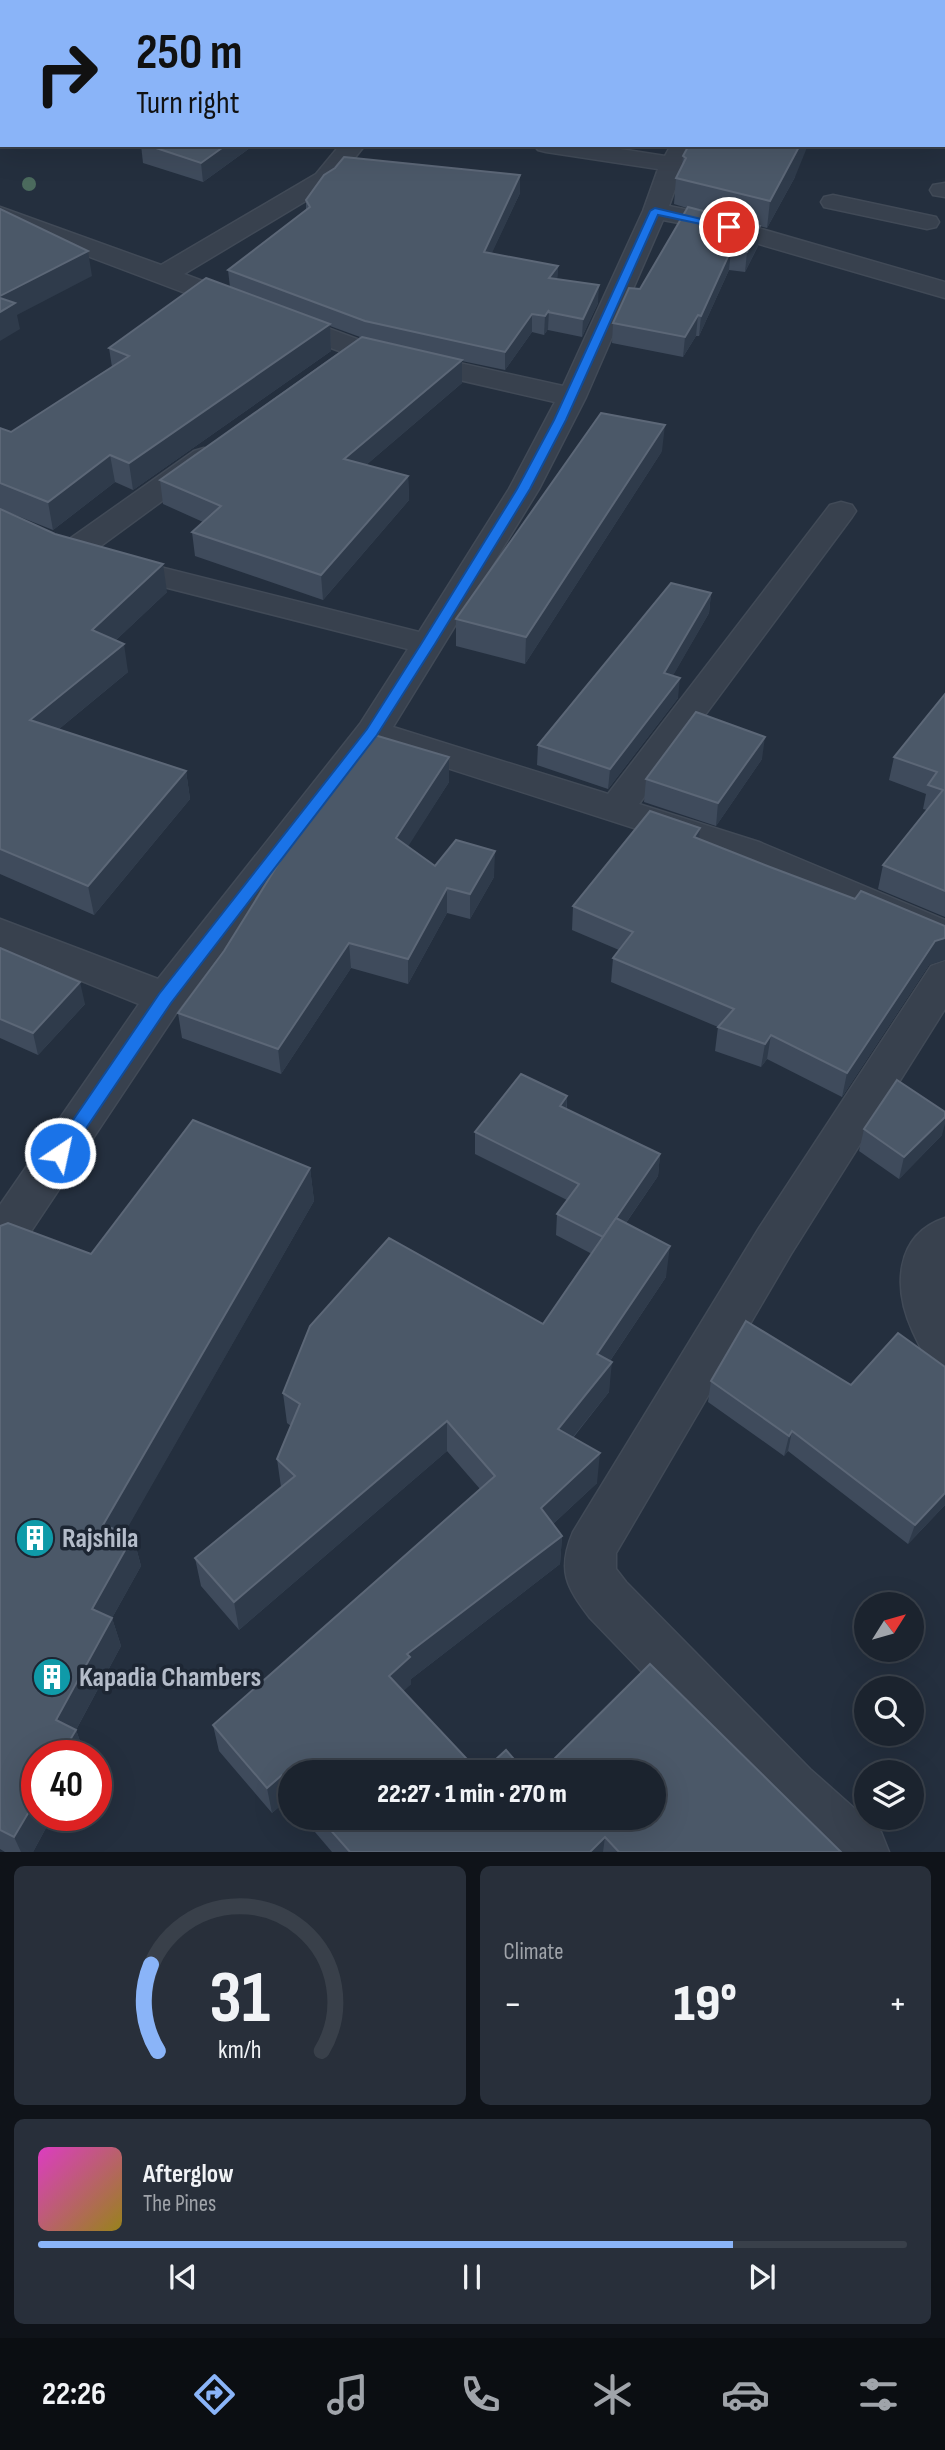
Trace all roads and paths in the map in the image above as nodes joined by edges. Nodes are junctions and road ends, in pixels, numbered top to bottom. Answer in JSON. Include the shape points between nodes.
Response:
{"nodes":[{"id":1,"x":351,"y":147,"type":"edge"},
{"id":2,"x":572,"y":147,"type":"edge"},
{"id":3,"x":678,"y":155,"type":"edge"},
{"id":4,"x":833,"y":202,"type":"dead end"},
{"id":5,"x":655,"y":211,"type":"junction"},
{"id":6,"x":0,"y":214,"type":"edge"},
{"id":7,"x":936,"y":220,"type":"edge"},
{"id":8,"x":880,"y":271,"type":"junction"},
{"id":9,"x":164,"y":274,"type":"junction"},
{"id":10,"x":945,"y":290,"type":"edge"},
{"id":11,"x":572,"y":397,"type":"junction"},
{"id":12,"x":223,"y":444,"type":"edge"},
{"id":13,"x":841,"y":511,"type":"dead end"},
{"id":14,"x":428,"y":644,"type":"junction"},
{"id":15,"x":372,"y":732,"type":"junction"},
{"id":16,"x":615,"y":809,"type":"junction"},
{"id":17,"x":0,"y":933,"type":"edge"},
{"id":18,"x":945,"y":936,"type":"edge"},
{"id":19,"x":945,"y":976,"type":"edge"},
{"id":20,"x":165,"y":999,"type":"junction"},
{"id":21,"x":945,"y":1236,"type":"edge"},
{"id":22,"x":0,"y":1241,"type":"edge"},
{"id":23,"x":945,"y":1345,"type":"edge"},
{"id":24,"x":861,"y":1852,"type":"edge"}],
"edges":[{"from":1,"to":9,"type":"street","via":[[325,179]]},
{"from":2,"to":3,"type":"street"},
{"from":3,"to":5,"type":"street"},
{"from":4,"to":7,"type":"street"},
{"from":5,"to":8,"type":"street","via":[[704,220]]},
{"from":5,"to":11,"type":"street"},
{"from":6,"to":9,"type":"street"},
{"from":7,"to":8,"type":"street"},
{"from":8,"to":10,"type":"street"},
{"from":9,"to":11,"type":"street","via":[[345,356]]},
{"from":11,"to":14,"type":"street","via":[[524,489]]},
{"from":12,"to":14,"type":"street","via":[[60,547],[153,576]]},
{"from":13,"to":16,"type":"street"},
{"from":14,"to":15,"type":"street"},
{"from":15,"to":16,"type":"street"},
{"from":15,"to":20,"type":"street"},
{"from":16,"to":18,"type":"street","via":[[746,851]]},
{"from":17,"to":20,"type":"street"},
{"from":19,"to":24,"type":"street","via":[[775,1241],[591,1549],[590,1577],[608,1600]]},
{"from":20,"to":22,"type":"street"},
{"from":21,"to":23,"type":"street","via":[[925,1260],[923,1297],[934,1330]]}]}
